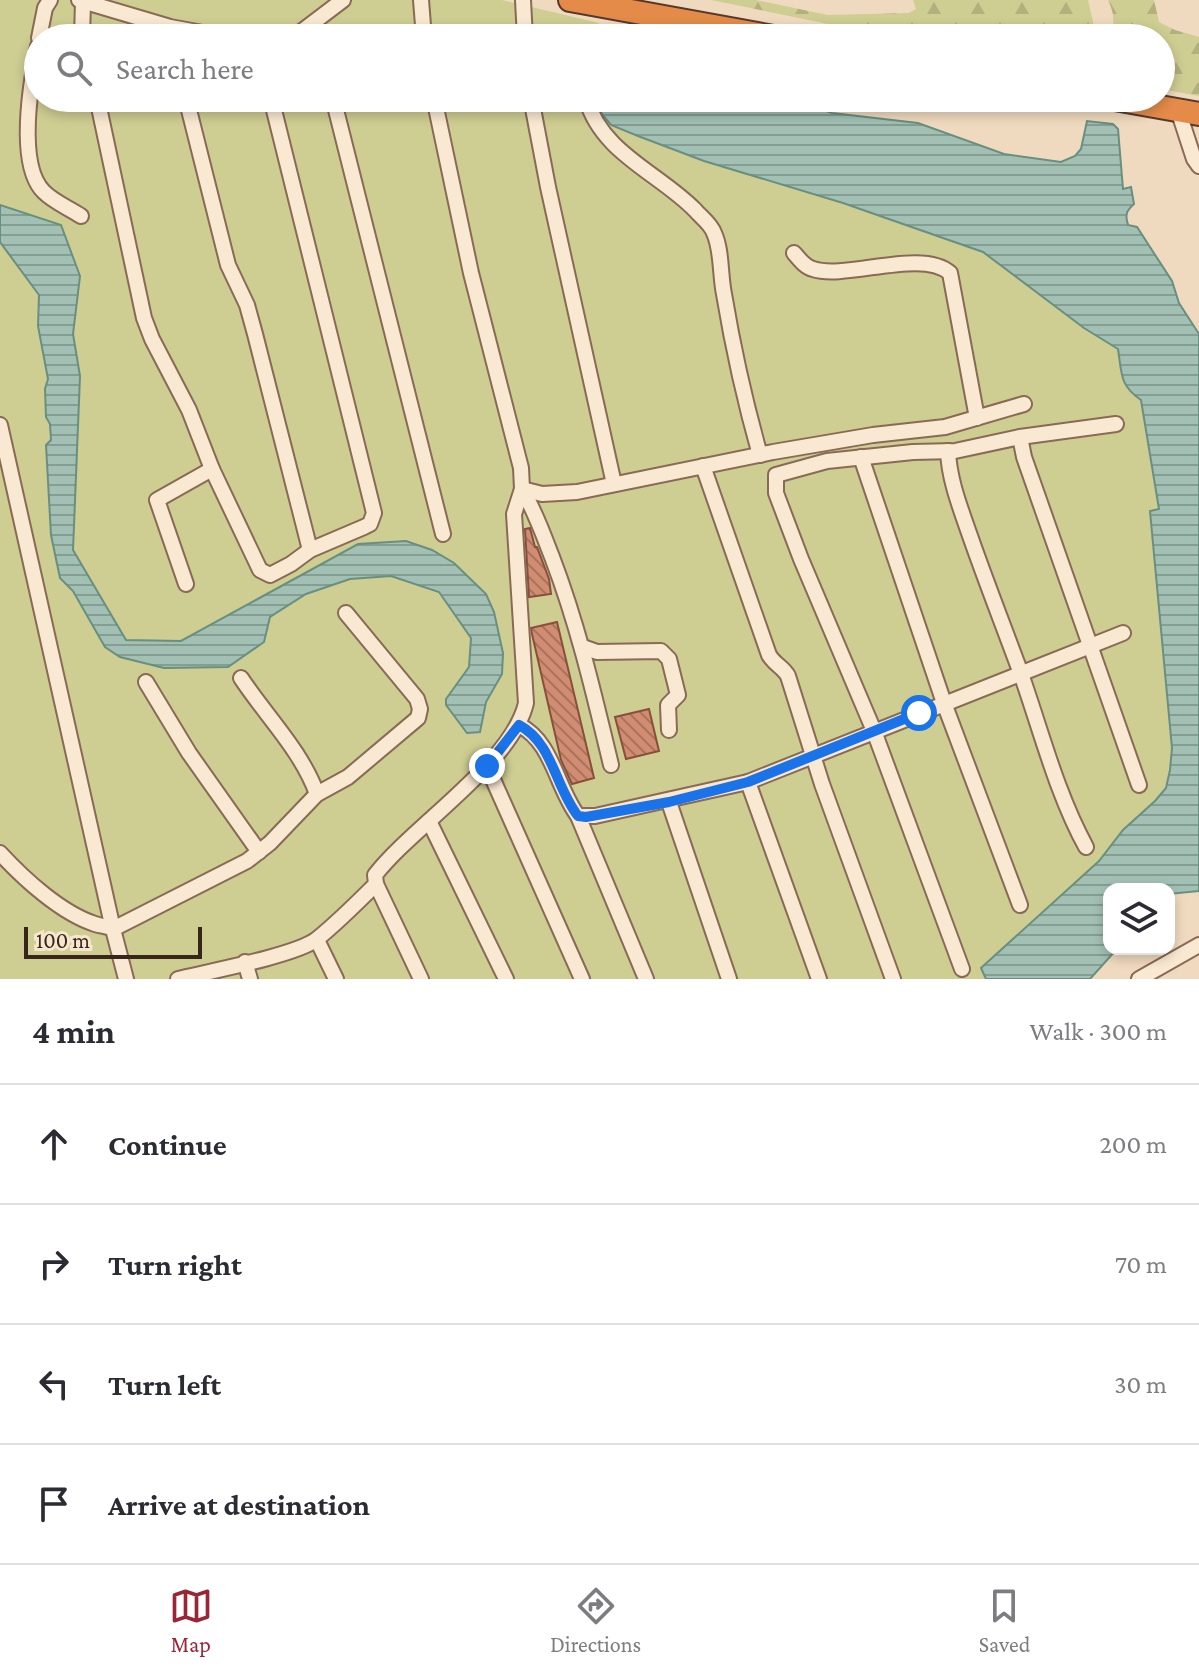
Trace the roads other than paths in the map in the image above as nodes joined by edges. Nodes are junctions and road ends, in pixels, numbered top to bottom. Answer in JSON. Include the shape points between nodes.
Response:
{"nodes":[{"id":1,"x":50,"y":0,"type":"edge"},
{"id":2,"x":343,"y":0,"type":"edge"},
{"id":3,"x":421,"y":0,"type":"edge"},
{"id":4,"x":523,"y":0,"type":"edge"},
{"id":5,"x":570,"y":0,"type":"edge"},
{"id":6,"x":81,"y":1,"type":"edge"},
{"id":7,"x":42,"y":24,"type":"edge"},
{"id":8,"x":82,"y":24,"type":"edge"},
{"id":9,"x":145,"y":24,"type":"edge"},
{"id":10,"x":311,"y":24,"type":"edge"},
{"id":11,"x":423,"y":24,"type":"edge"},
{"id":12,"x":524,"y":24,"type":"edge"},
{"id":13,"x":702,"y":24,"type":"edge"},
{"id":14,"x":30,"y":112,"type":"edge"},
{"id":15,"x":100,"y":112,"type":"edge"},
{"id":16,"x":190,"y":112,"type":"edge"},
{"id":17,"x":274,"y":112,"type":"edge"},
{"id":18,"x":337,"y":112,"type":"edge"},
{"id":19,"x":437,"y":112,"type":"edge"},
{"id":20,"x":534,"y":112,"type":"edge"},
{"id":21,"x":592,"y":112,"type":"edge"},
{"id":22,"x":1189,"y":112,"type":"edge"},
{"id":23,"x":1199,"y":166,"type":"edge"},
{"id":24,"x":81,"y":216,"type":"dead end"},
{"id":25,"x":794,"y":253,"type":"dead end"},
{"id":26,"x":1024,"y":404,"type":"dead end"},
{"id":27,"x":977,"y":418,"type":"junction"},
{"id":28,"x":1116,"y":424,"type":"dead end"},
{"id":29,"x":0,"y":425,"type":"edge"},
{"id":30,"x":1020,"y":437,"type":"junction"},
{"id":31,"x":948,"y":451,"type":"junction"},
{"id":32,"x":760,"y":455,"type":"junction"},
{"id":33,"x":861,"y":457,"type":"junction"},
{"id":34,"x":703,"y":466,"type":"junction"},
{"id":35,"x":212,"y":469,"type":"junction"},
{"id":36,"x":614,"y":484,"type":"junction"},
{"id":37,"x":522,"y":489,"type":"junction"},
{"id":38,"x":443,"y":534,"type":"dead end"},
{"id":39,"x":310,"y":550,"type":"junction"},
{"id":40,"x":186,"y":584,"type":"dead end"},
{"id":41,"x":346,"y":613,"type":"dead end"},
{"id":42,"x":1123,"y":633,"type":"dead end"},
{"id":43,"x":1090,"y":645,"type":"junction"},
{"id":44,"x":583,"y":647,"type":"junction"},
{"id":45,"x":1021,"y":673,"type":"junction"},
{"id":46,"x":241,"y":678,"type":"dead end"},
{"id":47,"x":146,"y":682,"type":"dead end"},
{"id":48,"x":944,"y":703,"type":"junction"},
{"id":49,"x":519,"y":725,"type":"junction"},
{"id":50,"x":669,"y":730,"type":"dead end"},
{"id":51,"x":874,"y":731,"type":"junction"},
{"id":52,"x":814,"y":755,"type":"junction"},
{"id":53,"x":611,"y":765,"type":"dead end"},
{"id":54,"x":487,"y":766,"type":"junction"},
{"id":55,"x":748,"y":782,"type":"junction"},
{"id":56,"x":1139,"y":785,"type":"dead end"},
{"id":57,"x":317,"y":794,"type":"junction"},
{"id":58,"x":669,"y":802,"type":"junction"},
{"id":59,"x":578,"y":816,"type":"junction"},
{"id":60,"x":429,"y":821,"type":"junction"},
{"id":61,"x":1086,"y":847,"type":"dead end"},
{"id":62,"x":259,"y":852,"type":"junction"},
{"id":63,"x":0,"y":853,"type":"edge"},
{"id":64,"x":376,"y":884,"type":"junction"},
{"id":65,"x":1020,"y":905,"type":"dead end"},
{"id":66,"x":113,"y":929,"type":"junction"},
{"id":67,"x":317,"y":940,"type":"junction"},
{"id":68,"x":1199,"y":945,"type":"edge"},
{"id":69,"x":245,"y":962,"type":"junction"},
{"id":70,"x":962,"y":969,"type":"dead end"},
{"id":71,"x":126,"y":979,"type":"edge"},
{"id":72,"x":178,"y":979,"type":"edge"},
{"id":73,"x":250,"y":979,"type":"edge"},
{"id":74,"x":336,"y":979,"type":"edge"},
{"id":75,"x":421,"y":979,"type":"edge"},
{"id":76,"x":506,"y":979,"type":"edge"},
{"id":77,"x":582,"y":979,"type":"edge"},
{"id":78,"x":646,"y":979,"type":"edge"},
{"id":79,"x":729,"y":979,"type":"edge"},
{"id":80,"x":819,"y":979,"type":"edge"},
{"id":81,"x":893,"y":979,"type":"edge"},
{"id":82,"x":1139,"y":979,"type":"edge"}],
"edges":[{"from":1,"to":7,"type":"street"},
{"from":2,"to":10,"type":"street"},
{"from":3,"to":11,"type":"street"},
{"from":4,"to":12,"type":"street"},
{"from":5,"to":13,"type":"highway"},
{"from":6,"to":8,"type":"street"},
{"from":6,"to":9,"type":"street"},
{"from":14,"to":24,"type":"street","via":[[35,176],[42,190]]},
{"from":15,"to":35,"type":"street","via":[[144,318]]},
{"from":16,"to":39,"type":"street","via":[[228,265],[255,334]]},
{"from":17,"to":39,"type":"street","via":[[374,513],[370,524]]},
{"from":18,"to":38,"type":"street"},
{"from":19,"to":37,"type":"street"},
{"from":20,"to":36,"type":"street"},
{"from":21,"to":32,"type":"street","via":[[613,144],[683,198],[715,234]]},
{"from":22,"to":23,"type":"street"},
{"from":25,"to":27,"type":"street","via":[[809,268],[829,272],[872,266],[944,267],[950,273]]},
{"from":26,"to":27,"type":"street"},
{"from":27,"to":32,"type":"street"},
{"from":28,"to":30,"type":"street"},
{"from":29,"to":66,"type":"street"},
{"from":30,"to":31,"type":"street"},
{"from":30,"to":43,"type":"street"},
{"from":31,"to":33,"type":"street"},
{"from":31,"to":45,"type":"street","via":[[965,521]]},
{"from":32,"to":34,"type":"street"},
{"from":33,"to":48,"type":"street"},
{"from":33,"to":51,"type":"street","via":[[776,475],[776,493]]},
{"from":34,"to":36,"type":"street"},
{"from":34,"to":52,"type":"street","via":[[769,655],[788,676]]},
{"from":35,"to":39,"type":"street","via":[[260,570],[277,572]]},
{"from":35,"to":40,"type":"street","via":[[157,500]]},
{"from":36,"to":37,"type":"street","via":[[542,494]]},
{"from":37,"to":44,"type":"street"},
{"from":37,"to":49,"type":"street","via":[[514,514],[526,703]]},
{"from":41,"to":57,"type":"street","via":[[417,699],[419,713],[375,756]]},
{"from":42,"to":43,"type":"street"},
{"from":43,"to":45,"type":"street"},
{"from":43,"to":56,"type":"street"},
{"from":44,"to":50,"type":"street","via":[[597,652],[661,651],[669,659],[678,695],[668,705]]},
{"from":44,"to":53,"type":"street"},
{"from":45,"to":48,"type":"street"},
{"from":45,"to":61,"type":"street","via":[[1044,746]]},
{"from":46,"to":57,"type":"street","via":[[304,764]]},
{"from":47,"to":62,"type":"street"},
{"from":48,"to":51,"type":"street"},
{"from":48,"to":65,"type":"street"},
{"from":49,"to":54,"type":"street"},
{"from":49,"to":59,"type":"street","via":[[543,744]]},
{"from":51,"to":52,"type":"street"},
{"from":51,"to":70,"type":"street"},
{"from":52,"to":55,"type":"street"},
{"from":52,"to":81,"type":"street"},
{"from":54,"to":60,"type":"street"},
{"from":54,"to":77,"type":"street"},
{"from":55,"to":58,"type":"street"},
{"from":55,"to":80,"type":"street"},
{"from":57,"to":62,"type":"street"},
{"from":58,"to":59,"type":"street"},
{"from":58,"to":79,"type":"street"},
{"from":59,"to":78,"type":"street"},
{"from":60,"to":64,"type":"street","via":[[395,850],[375,875]]},
{"from":60,"to":76,"type":"street"},
{"from":62,"to":66,"type":"street"},
{"from":63,"to":66,"type":"street","via":[[54,900]]},
{"from":64,"to":67,"type":"street"},
{"from":64,"to":75,"type":"street"},
{"from":66,"to":71,"type":"street"},
{"from":67,"to":69,"type":"street"},
{"from":67,"to":74,"type":"street"},
{"from":68,"to":82,"type":"street"},
{"from":69,"to":72,"type":"street"},
{"from":69,"to":73,"type":"street"}]}
